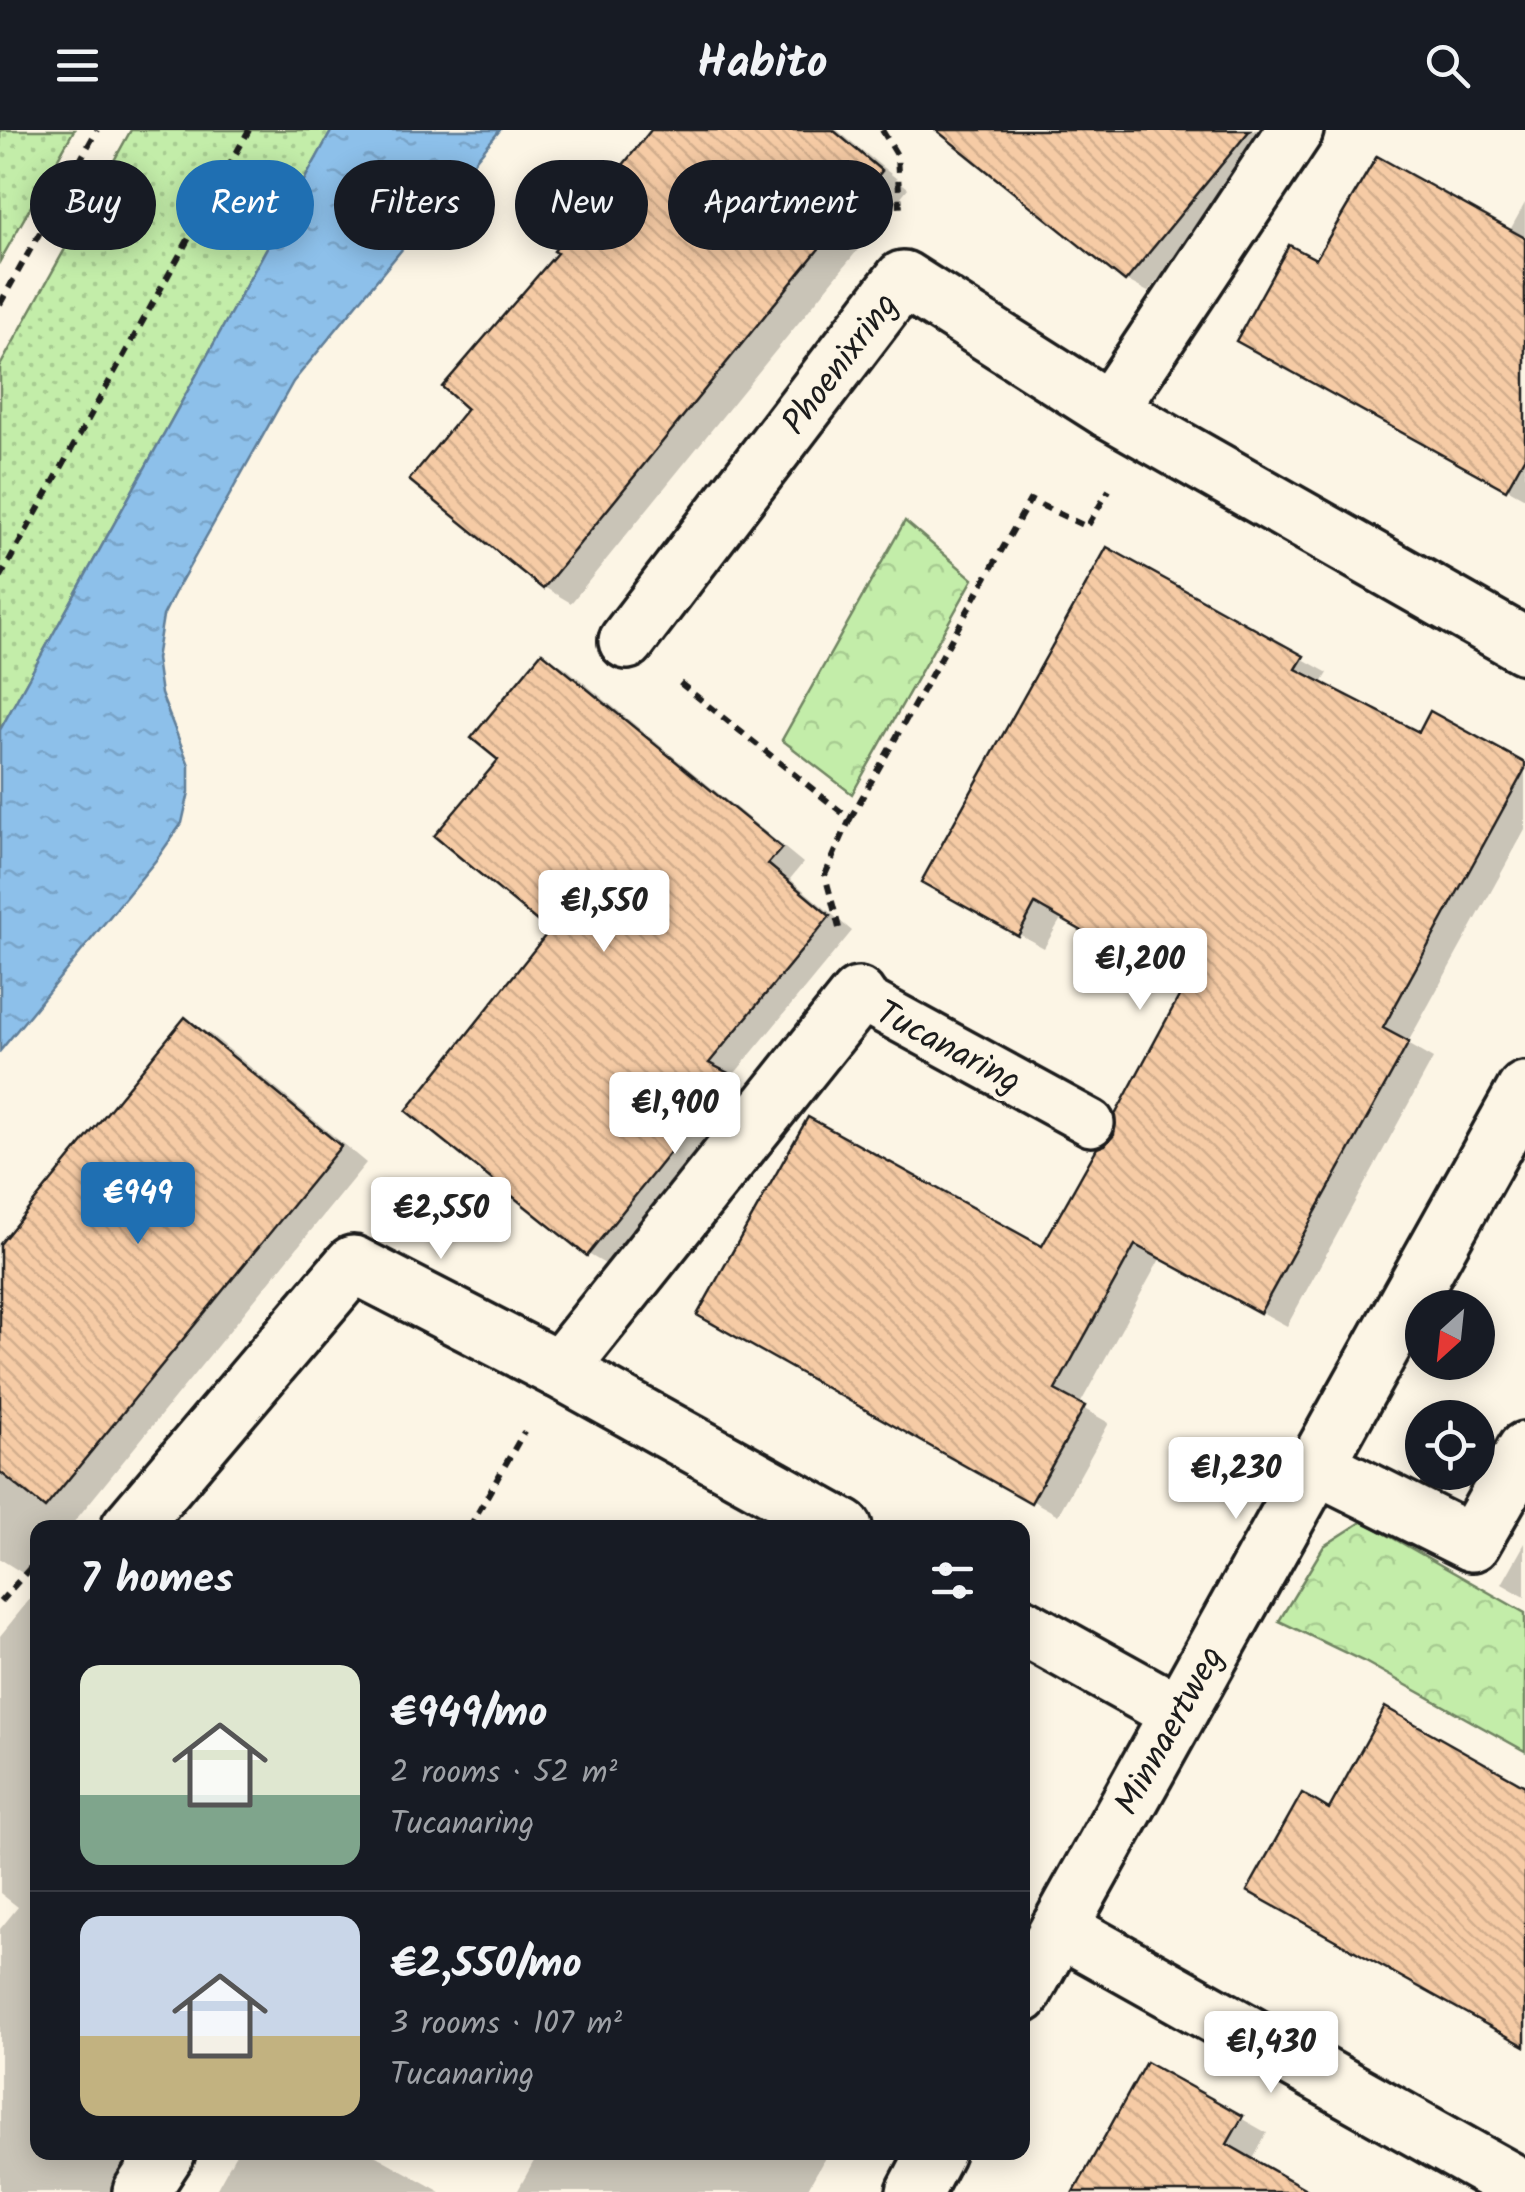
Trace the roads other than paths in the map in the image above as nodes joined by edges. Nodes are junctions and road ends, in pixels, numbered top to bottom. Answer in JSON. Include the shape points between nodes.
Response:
{"nodes":[{"id":1,"x":1295,"y":130,"type":"edge"},
{"id":2,"x":1126,"y":420,"type":"junction"},
{"id":3,"x":627,"y":641,"type":"road end"},
{"id":4,"x":1525,"y":646,"type":"edge"},
{"id":5,"x":858,"y":996,"type":"joint"},
{"id":6,"x":1525,"y":1090,"type":"edge"},
{"id":7,"x":1091,"y":1123,"type":"dead end"},
{"id":8,"x":559,"y":1370,"type":"junction"},
{"id":9,"x":1525,"y":1450,"type":"edge"},
{"id":10,"x":1317,"y":1466,"type":"junction"},
{"id":11,"x":136,"y":1520,"type":"edge"},
{"id":12,"x":830,"y":1520,"type":"edge"},
{"id":13,"x":1030,"y":1630,"type":"edge"},
{"id":14,"x":1177,"y":1712,"type":"junction"},
{"id":15,"x":1059,"y":1928,"type":"junction"},
{"id":16,"x":1030,"y":1981,"type":"edge"},
{"id":17,"x":162,"y":2160,"type":"edge"},
{"id":18,"x":932,"y":2160,"type":"edge"},
{"id":19,"x":1525,"y":2189,"type":"edge"},
{"id":20,"x":141,"y":2192,"type":"edge"},
{"id":21,"x":915,"y":2192,"type":"edge"}],
"edges":[{"from":1,"to":2,"type":"street"},
{"from":2,"to":3,"type":"street","name":"Phoenixring","via":[[903,278]]},
{"from":2,"to":4,"type":"street","name":"Phoenixring"},
{"from":5,"to":7,"type":"lane","name":"Tucanaring"},
{"from":5,"to":8,"type":"street","name":"Tucanaring"},
{"from":6,"to":10,"type":"street","name":"Minnaertweg"},
{"from":8,"to":11,"type":"street","via":[[353,1264]]},
{"from":8,"to":12,"type":"street"},
{"from":9,"to":10,"type":"street","via":[[1472,1543]]},
{"from":10,"to":14,"type":"street","name":"Minnaertweg"},
{"from":13,"to":14,"type":"street"},
{"from":14,"to":15,"type":"street","name":"Minnaertweg"},
{"from":15,"to":16,"type":"street","name":"Minnaertweg"},
{"from":15,"to":19,"type":"street"},
{"from":17,"to":20,"type":"street"},
{"from":18,"to":21,"type":"street"}]}
